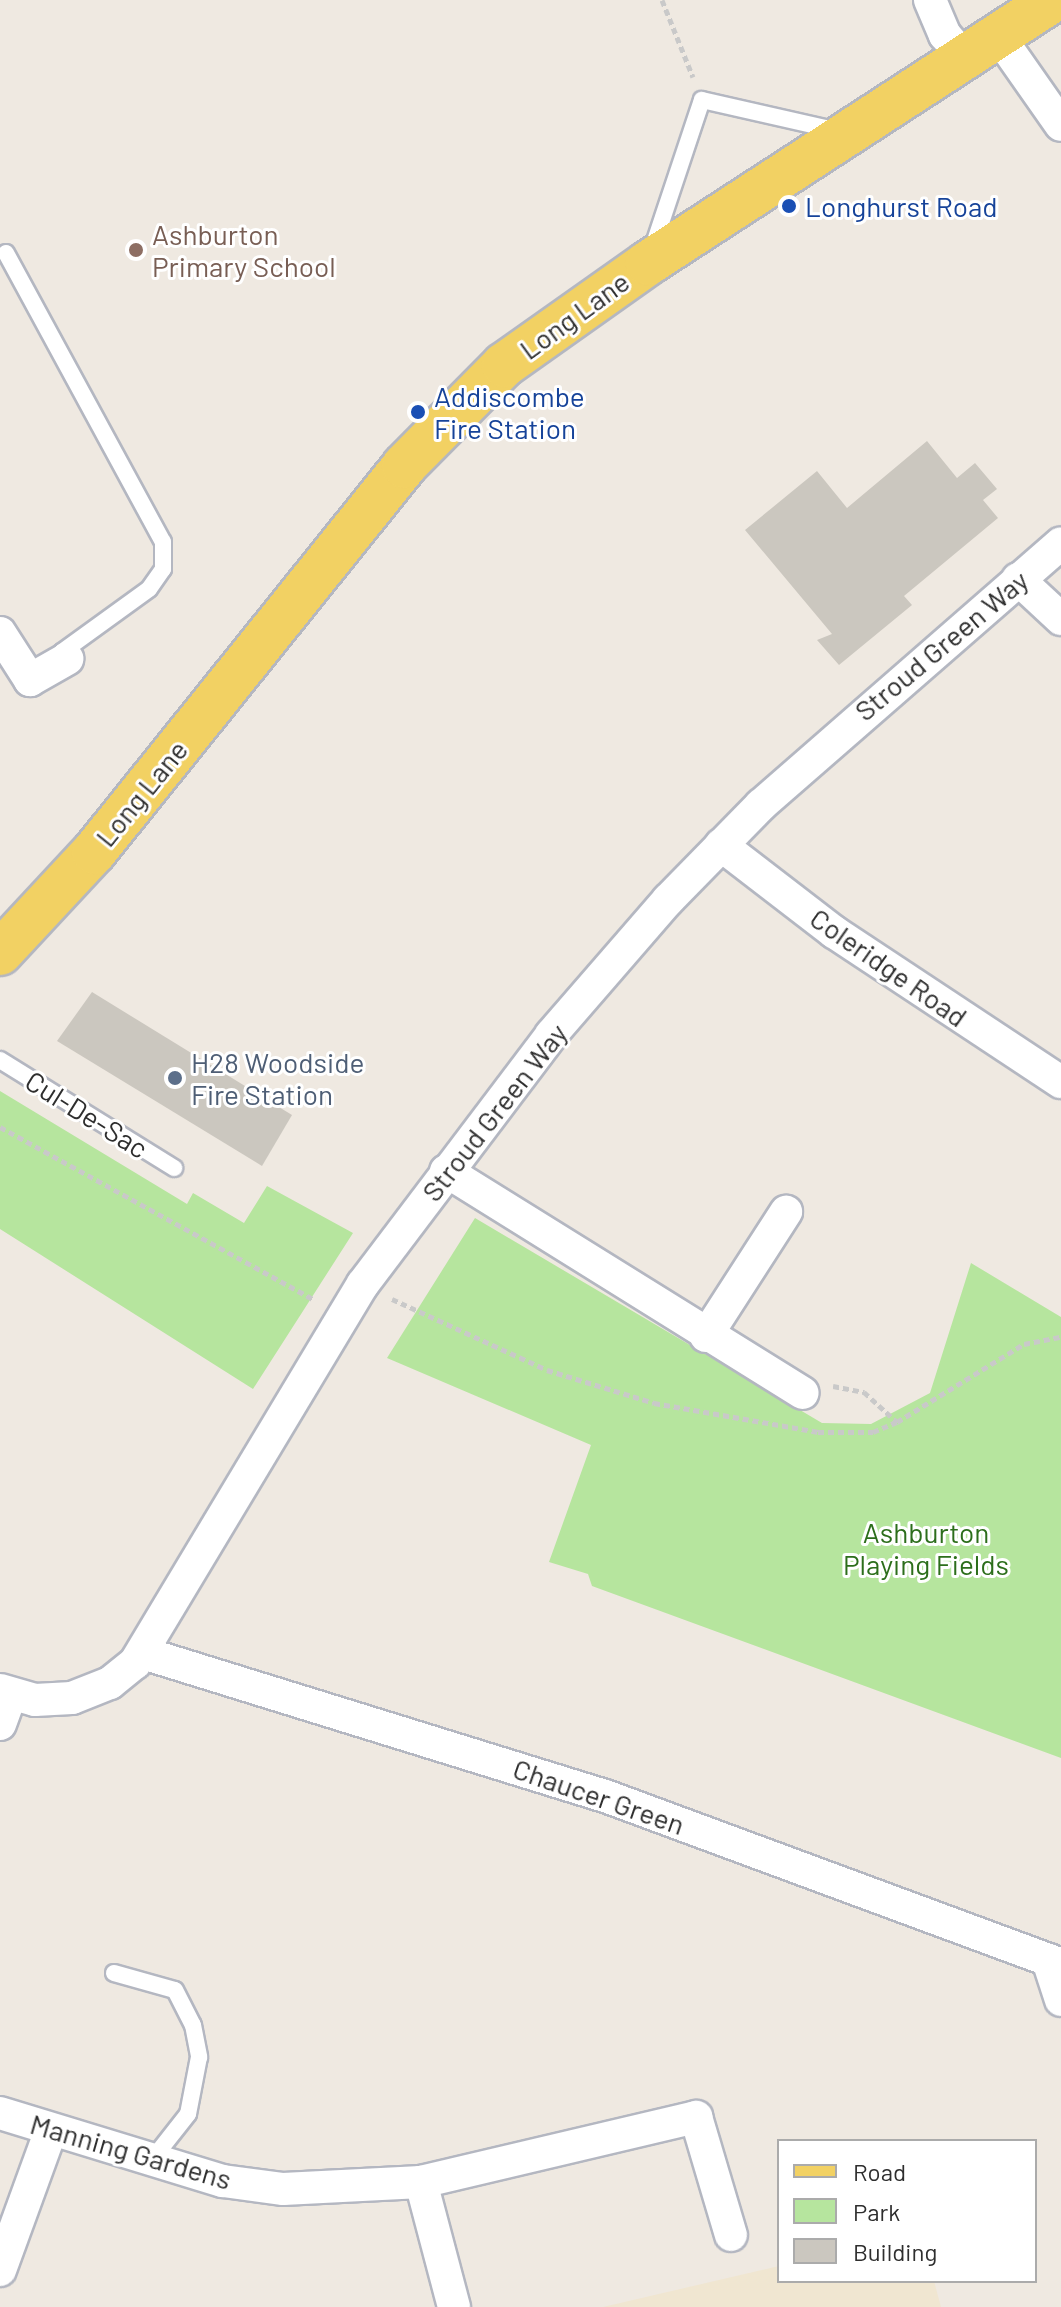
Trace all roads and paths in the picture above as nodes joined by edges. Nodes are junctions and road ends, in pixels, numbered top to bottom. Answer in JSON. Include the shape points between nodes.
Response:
{"nodes":[{"id":1,"x":662,"y":0,"type":"edge"},
{"id":2,"x":930,"y":0,"type":"edge"},
{"id":3,"x":1053,"y":0,"type":"edge"},
{"id":4,"x":983,"y":49,"type":"junction"},
{"id":5,"x":702,"y":100,"type":"junction"},
{"id":6,"x":1061,"y":125,"type":"edge"},
{"id":7,"x":847,"y":133,"type":"junction"},
{"id":8,"x":6,"y":253,"type":"dead end"},
{"id":9,"x":648,"y":263,"type":"junction"},
{"id":10,"x":1061,"y":543,"type":"edge"},
{"id":11,"x":1018,"y":579,"type":"junction"},
{"id":12,"x":1061,"y":619,"type":"edge"},
{"id":13,"x":0,"y":633,"type":"edge"},
{"id":14,"x":67,"y":659,"type":"joint"},
{"id":15,"x":721,"y":845,"type":"junction"},
{"id":16,"x":0,"y":953,"type":"edge"},
{"id":17,"x":0,"y":1060,"type":"edge"},
{"id":18,"x":1061,"y":1082,"type":"edge"},
{"id":19,"x":0,"y":1127,"type":"edge"},
{"id":20,"x":174,"y":1168,"type":"dead end"},
{"id":21,"x":446,"y":1171,"type":"junction"},
{"id":22,"x":786,"y":1212,"type":"dead end"},
{"id":23,"x":363,"y":1284,"type":"junction"},
{"id":24,"x":344,"y":1316,"type":"junction"},
{"id":25,"x":706,"y":1336,"type":"junction"},
{"id":26,"x":1061,"y":1337,"type":"edge"},
{"id":27,"x":803,"y":1393,"type":"joint"},
{"id":28,"x":897,"y":1422,"type":"junction"},
{"id":29,"x":143,"y":1653,"type":"junction"},
{"id":30,"x":4,"y":1703,"type":"edge"},
{"id":31,"x":1055,"y":1962,"type":"edge"},
{"id":32,"x":114,"y":1973,"type":"dead end"},
{"id":33,"x":1061,"y":2000,"type":"edge"},
{"id":34,"x":0,"y":2113,"type":"edge"},
{"id":35,"x":51,"y":2130,"type":"junction"},
{"id":36,"x":150,"y":2162,"type":"junction"},
{"id":37,"x":421,"y":2182,"type":"junction"},
{"id":38,"x":731,"y":2235,"type":"dead end"},
{"id":39,"x":0,"y":2270,"type":"edge"},
{"id":40,"x":454,"y":2307,"type":"edge"}],
"edges":[{"from":1,"to":5,"type":"path"},
{"from":2,"to":4,"type":"street","via":[[945,35]]},
{"from":3,"to":4,"type":"main road","name":"Long Lane"},
{"from":4,"to":6,"type":"street"},
{"from":4,"to":7,"type":"main road","name":"Long Lane"},
{"from":5,"to":7,"type":"lane"},
{"from":5,"to":9,"type":"lane"},
{"from":7,"to":9,"type":"main road","name":"Long Lane"},
{"from":8,"to":14,"type":"lane","via":[[163,542],[163,569],[149,589],[62,652]]},
{"from":9,"to":16,"type":"main road","name":"Long Lane","via":[[554,326],[450,415],[94,852]]},
{"from":10,"to":11,"type":"street","name":"Stroud Green Way"},
{"from":11,"to":12,"type":"street"},
{"from":11,"to":15,"type":"street","name":"Stroud Green Way","via":[[858,715]]},
{"from":13,"to":14,"type":"street","via":[[30,680]]},
{"from":15,"to":18,"type":"street","name":"Coleridge Road","via":[[834,932]]},
{"from":15,"to":21,"type":"street","name":"Stroud Green Way","via":[[551,1035]]},
{"from":17,"to":20,"type":"lane","name":"Cul-De-Sac"},
{"from":19,"to":24,"type":"path"},
{"from":21,"to":23,"type":"street","name":"Stroud Green Way"},
{"from":21,"to":25,"type":"street"},
{"from":22,"to":25,"type":"street"},
{"from":23,"to":24,"type":"street","name":"Stroud Green Way"},
{"from":23,"to":28,"type":"path","via":[[547,1370],[654,1403],[818,1432],[873,1432]]},
{"from":24,"to":29,"type":"street","name":"Stroud Green Way"},
{"from":25,"to":27,"type":"street"},
{"from":26,"to":28,"type":"path","via":[[1024,1344]]},
{"from":27,"to":28,"type":"path","via":[[820,1383],[864,1392]]},
{"from":29,"to":30,"type":"street","name":"Stroud Green Way","via":[[110,1683],[72,1698]]},
{"from":29,"to":31,"type":"street","name":"Chaucer Green","via":[[608,1797]]},
{"from":31,"to":33,"type":"street","name":"Chaucer Green"},
{"from":32,"to":36,"type":"lane","via":[[175,1990],[193,2025],[199,2057],[188,2114]]},
{"from":34,"to":35,"type":"street","name":"Manning Gardens"},
{"from":35,"to":36,"type":"street","name":"Manning Gardens"},
{"from":35,"to":39,"type":"street"},
{"from":36,"to":37,"type":"street","name":"Manning Gardens","via":[[283,2189]]},
{"from":37,"to":38,"type":"street","name":"Manning Gardens","via":[[696,2117]]},
{"from":37,"to":40,"type":"street"}]}
